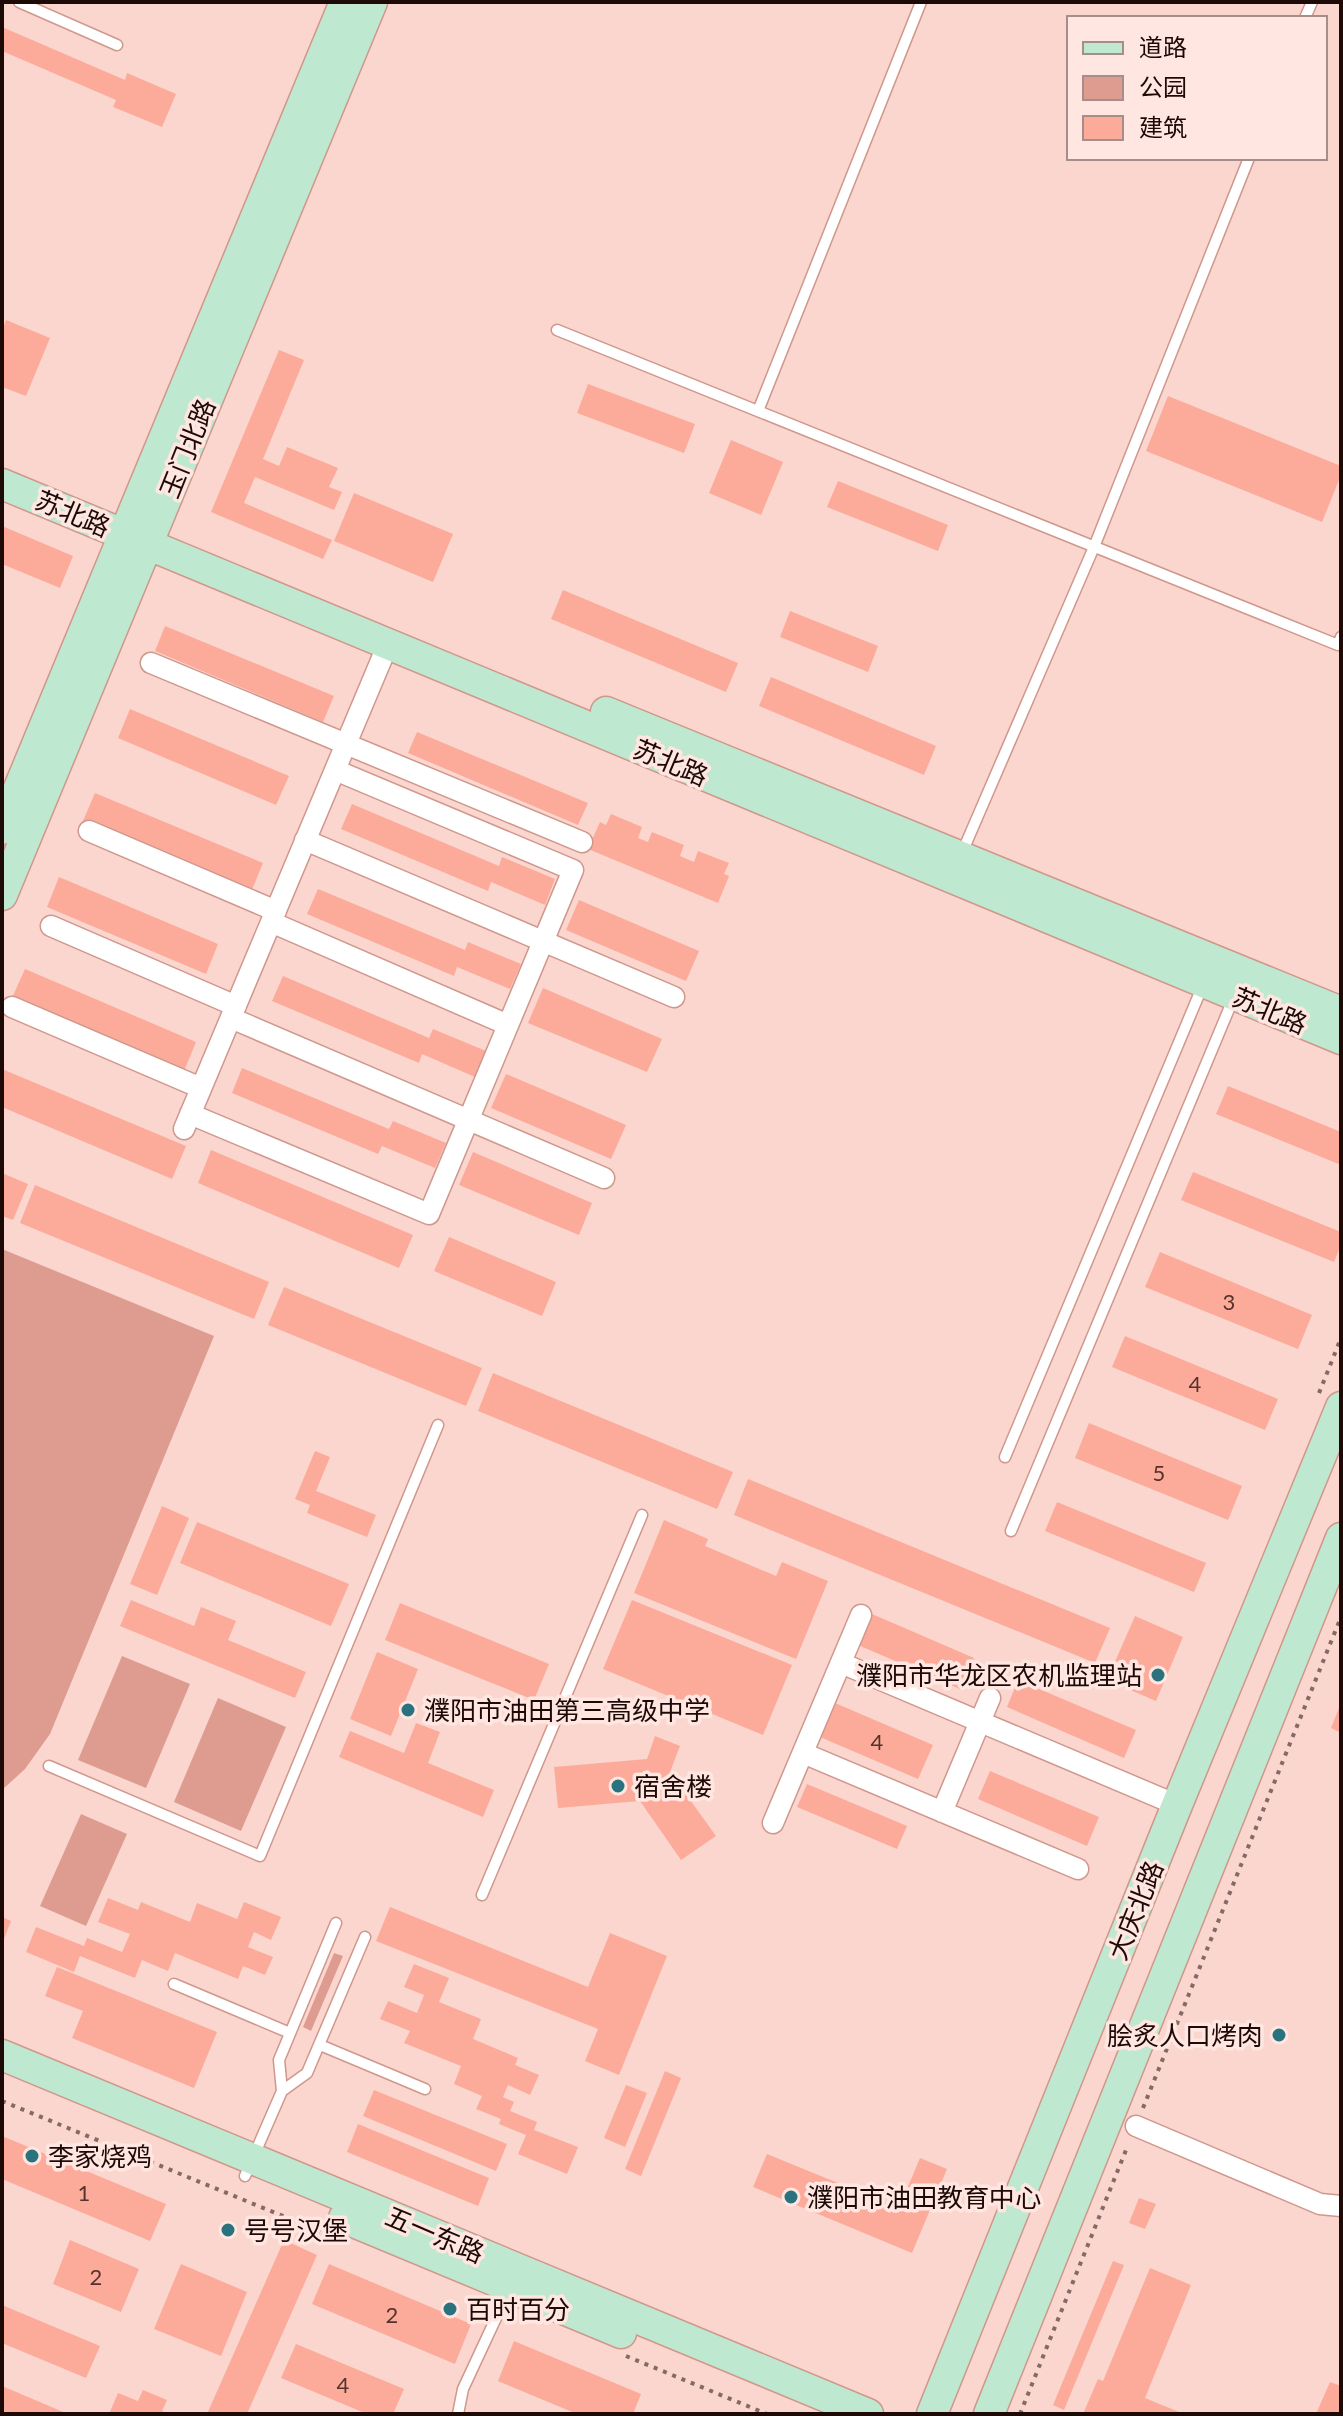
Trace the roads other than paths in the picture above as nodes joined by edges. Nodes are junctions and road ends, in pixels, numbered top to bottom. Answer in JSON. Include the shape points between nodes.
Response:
{"nodes":[{"id":1,"x":19,"y":2,"type":"edge"},
{"id":2,"x":345,"y":2,"type":"edge"},
{"id":3,"x":372,"y":2,"type":"edge"},
{"id":4,"x":921,"y":2,"type":"edge"},
{"id":5,"x":117,"y":45,"type":"dead end"},
{"id":6,"x":1248,"y":160,"type":"edge"},
{"id":7,"x":557,"y":330,"type":"dead end"},
{"id":8,"x":758,"y":411,"type":"junction"},
{"id":9,"x":2,"y":463,"type":"edge"},
{"id":10,"x":2,"y":484,"type":"edge"},
{"id":11,"x":139,"y":531,"type":"junction"},
{"id":12,"x":1094,"y":547,"type":"junction"},
{"id":13,"x":1341,"y":637,"type":"edge"},
{"id":14,"x":388,"y":644,"type":"junction"},
{"id":15,"x":151,"y":663,"type":"dead end"},
{"id":16,"x":346,"y":743,"type":"junction"},
{"id":17,"x":335,"y":770,"type":"junction"},
{"id":18,"x":2,"y":829,"type":"edge"},
{"id":19,"x":89,"y":831,"type":"dead end"},
{"id":20,"x":305,"y":840,"type":"junction"},
{"id":21,"x":582,"y":842,"type":"dead end"},
{"id":22,"x":960,"y":857,"type":"junction"},
{"id":23,"x":2,"y":895,"type":"edge"},
{"id":24,"x":273,"y":916,"type":"junction"},
{"id":25,"x":51,"y":926,"type":"dead end"},
{"id":26,"x":543,"y":940,"type":"junction"},
{"id":27,"x":1204,"y":983,"type":"junction"},
{"id":28,"x":1235,"y":995,"type":"junction"},
{"id":29,"x":674,"y":997,"type":"dead end"},
{"id":30,"x":12,"y":1007,"type":"dead end"},
{"id":31,"x":233,"y":1012,"type":"junction"},
{"id":32,"x":1341,"y":1012,"type":"edge"},
{"id":33,"x":508,"y":1025,"type":"junction"},
{"id":34,"x":1341,"y":1039,"type":"edge"},
{"id":35,"x":201,"y":1088,"type":"junction"},
{"id":36,"x":468,"y":1119,"type":"junction"},
{"id":37,"x":604,"y":1178,"type":"dead end"},
{"id":38,"x":1341,"y":1407,"type":"edge"},
{"id":39,"x":438,"y":1425,"type":"dead end"},
{"id":40,"x":1005,"y":1457,"type":"dead end"},
{"id":41,"x":642,"y":1515,"type":"dead end"},
{"id":42,"x":1011,"y":1531,"type":"dead end"},
{"id":43,"x":1341,"y":1538,"type":"edge"},
{"id":44,"x":861,"y":1615,"type":"dead end"},
{"id":45,"x":841,"y":1663,"type":"junction"},
{"id":46,"x":990,"y":1698,"type":"dead end"},
{"id":47,"x":980,"y":1722,"type":"junction"},
{"id":48,"x":803,"y":1753,"type":"junction"},
{"id":49,"x":49,"y":1766,"type":"dead end"},
{"id":50,"x":1177,"y":1805,"type":"junction"},
{"id":51,"x":942,"y":1812,"type":"junction"},
{"id":52,"x":773,"y":1823,"type":"dead end"},
{"id":53,"x":1078,"y":1869,"type":"dead end"},
{"id":54,"x":482,"y":1895,"type":"dead end"},
{"id":55,"x":336,"y":1923,"type":"dead end"},
{"id":56,"x":365,"y":1937,"type":"dead end"},
{"id":57,"x":174,"y":1984,"type":"dead end"},
{"id":58,"x":290,"y":2033,"type":"junction"},
{"id":59,"x":320,"y":2045,"type":"junction"},
{"id":60,"x":2,"y":2055,"type":"edge"},
{"id":61,"x":2,"y":2077,"type":"edge"},
{"id":62,"x":425,"y":2089,"type":"dead end"},
{"id":63,"x":282,"y":2091,"type":"junction"},
{"id":64,"x":1136,"y":2126,"type":"road end"},
{"id":65,"x":249,"y":2167,"type":"junction"},
{"id":66,"x":1341,"y":2206,"type":"edge"},
{"id":67,"x":510,"y":2288,"type":"junction"},
{"id":68,"x":458,"y":2414,"type":"edge"},
{"id":69,"x":819,"y":2414,"type":"edge"},
{"id":70,"x":868,"y":2414,"type":"edge"},
{"id":71,"x":932,"y":2414,"type":"edge"},
{"id":72,"x":989,"y":2414,"type":"edge"}],
"edges":[{"from":1,"to":5,"type":"lane"},
{"from":2,"to":11,"type":"street","name":"玉门北路"},
{"from":3,"to":11,"type":"street","name":"玉门北路"},
{"from":4,"to":8,"type":"lane"},
{"from":6,"to":12,"type":"lane"},
{"from":7,"to":8,"type":"lane"},
{"from":8,"to":12,"type":"lane"},
{"from":9,"to":11,"type":"street","name":"苏北路"},
{"from":10,"to":11,"type":"street","name":"苏北路"},
{"from":11,"to":14,"type":"street","name":"苏北路"},
{"from":11,"to":18,"type":"street","name":"玉门北路"},
{"from":11,"to":22,"type":"street","name":"苏北路"},
{"from":11,"to":23,"type":"street","name":"玉门北路"},
{"from":12,"to":13,"type":"lane","via":[[1338,645]]},
{"from":12,"to":22,"type":"lane"},
{"from":14,"to":16,"type":"street"},
{"from":14,"to":27,"type":"street","name":"苏北路"},
{"from":15,"to":16,"type":"street"},
{"from":16,"to":17,"type":"street"},
{"from":16,"to":21,"type":"street"},
{"from":17,"to":20,"type":"street"},
{"from":17,"to":26,"type":"street","via":[[573,870]]},
{"from":19,"to":24,"type":"street"},
{"from":20,"to":24,"type":"street"},
{"from":20,"to":26,"type":"street"},
{"from":22,"to":32,"type":"street","name":"苏北路"},
{"from":24,"to":31,"type":"street"},
{"from":24,"to":33,"type":"street"},
{"from":25,"to":31,"type":"street"},
{"from":26,"to":29,"type":"street"},
{"from":26,"to":33,"type":"street"},
{"from":27,"to":28,"type":"street","name":"苏北路"},
{"from":27,"to":40,"type":"lane"},
{"from":28,"to":34,"type":"street","name":"苏北路"},
{"from":28,"to":42,"type":"lane"},
{"from":30,"to":35,"type":"street"},
{"from":31,"to":35,"type":"street"},
{"from":31,"to":36,"type":"street"},
{"from":33,"to":36,"type":"street"},
{"from":35,"to":36,"type":"street","via":[[187,1122],[429,1214]]},
{"from":36,"to":37,"type":"street"},
{"from":38,"to":50,"type":"street","name":"大庆北路"},
{"from":39,"to":49,"type":"lane","via":[[260,1856]]},
{"from":41,"to":54,"type":"lane"},
{"from":43,"to":72,"type":"street","name":"大庆北路"},
{"from":44,"to":45,"type":"street"},
{"from":45,"to":47,"type":"street"},
{"from":45,"to":48,"type":"street"},
{"from":46,"to":47,"type":"street"},
{"from":47,"to":50,"type":"street"},
{"from":47,"to":51,"type":"street"},
{"from":48,"to":51,"type":"street"},
{"from":48,"to":52,"type":"street"},
{"from":50,"to":71,"type":"street","name":"大庆北路"},
{"from":51,"to":53,"type":"street"},
{"from":55,"to":58,"type":"lane"},
{"from":56,"to":59,"type":"lane"},
{"from":57,"to":58,"type":"lane"},
{"from":58,"to":63,"type":"lane","via":[[279,2060]]},
{"from":59,"to":62,"type":"lane"},
{"from":59,"to":63,"type":"lane","via":[[307,2073]]},
{"from":60,"to":65,"type":"street","name":"五一东路"},
{"from":61,"to":65,"type":"street","name":"五一东路"},
{"from":63,"to":65,"type":"lane"},
{"from":64,"to":66,"type":"street","via":[[1320,2204]]},
{"from":65,"to":67,"type":"street","name":"五一东路"},
{"from":65,"to":70,"type":"street","name":"五一东路"},
{"from":67,"to":68,"type":"lane","via":[[463,2389]]},
{"from":67,"to":69,"type":"street","name":"五一东路"}]}
